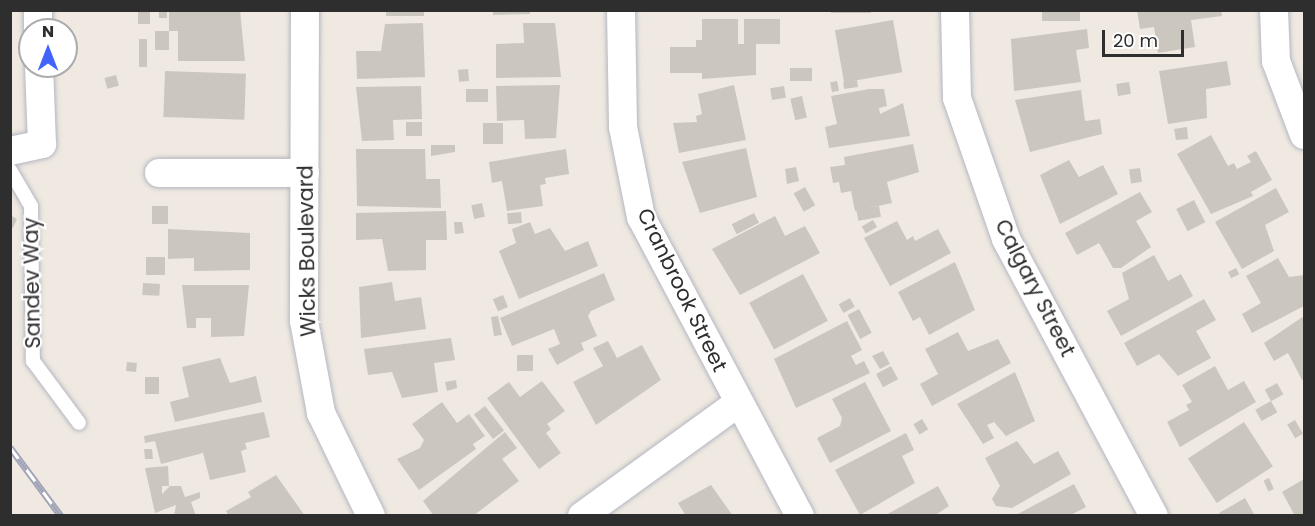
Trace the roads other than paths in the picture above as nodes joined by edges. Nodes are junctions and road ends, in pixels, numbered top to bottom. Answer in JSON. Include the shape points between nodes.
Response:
{"nodes":[{"id":1,"x":305,"y":10,"type":"edge"},
{"id":2,"x":621,"y":10,"type":"edge"},
{"id":3,"x":955,"y":10,"type":"edge"},
{"id":4,"x":1274,"y":10,"type":"edge"},
{"id":5,"x":39,"y":78,"type":"edge"},
{"id":6,"x":1305,"y":135,"type":"edge"},
{"id":7,"x":10,"y":151,"type":"edge"},
{"id":8,"x":10,"y":170,"type":"edge"},
{"id":9,"x":305,"y":172,"type":"junction"},
{"id":10,"x":159,"y":173,"type":"dead end"},
{"id":11,"x":738,"y":403,"type":"junction"},
{"id":12,"x":79,"y":423,"type":"dead end"},
{"id":13,"x":371,"y":516,"type":"edge"},
{"id":14,"x":582,"y":516,"type":"edge"},
{"id":15,"x":800,"y":516,"type":"edge"},
{"id":16,"x":1154,"y":516,"type":"edge"}],
"edges":[{"from":1,"to":9,"type":"street","name":"Wicks Boulevard"},
{"from":2,"to":11,"type":"street","name":"Cranbrook Street","via":[[622,127],[641,217]]},
{"from":3,"to":16,"type":"street","name":"Calgary Street","via":[[957,98],[1006,239]]},
{"from":4,"to":6,"type":"street","via":[[1276,61]]},
{"from":5,"to":7,"type":"street","via":[[42,144]]},
{"from":8,"to":12,"type":"lane","name":"Sandev Way","via":[[31,206],[33,361]]},
{"from":9,"to":10,"type":"street"},
{"from":9,"to":13,"type":"street","name":"Wicks Boulevard","via":[[304,321],[321,412]]},
{"from":11,"to":14,"type":"street"},
{"from":11,"to":15,"type":"street","name":"Cranbrook Street"}]}
